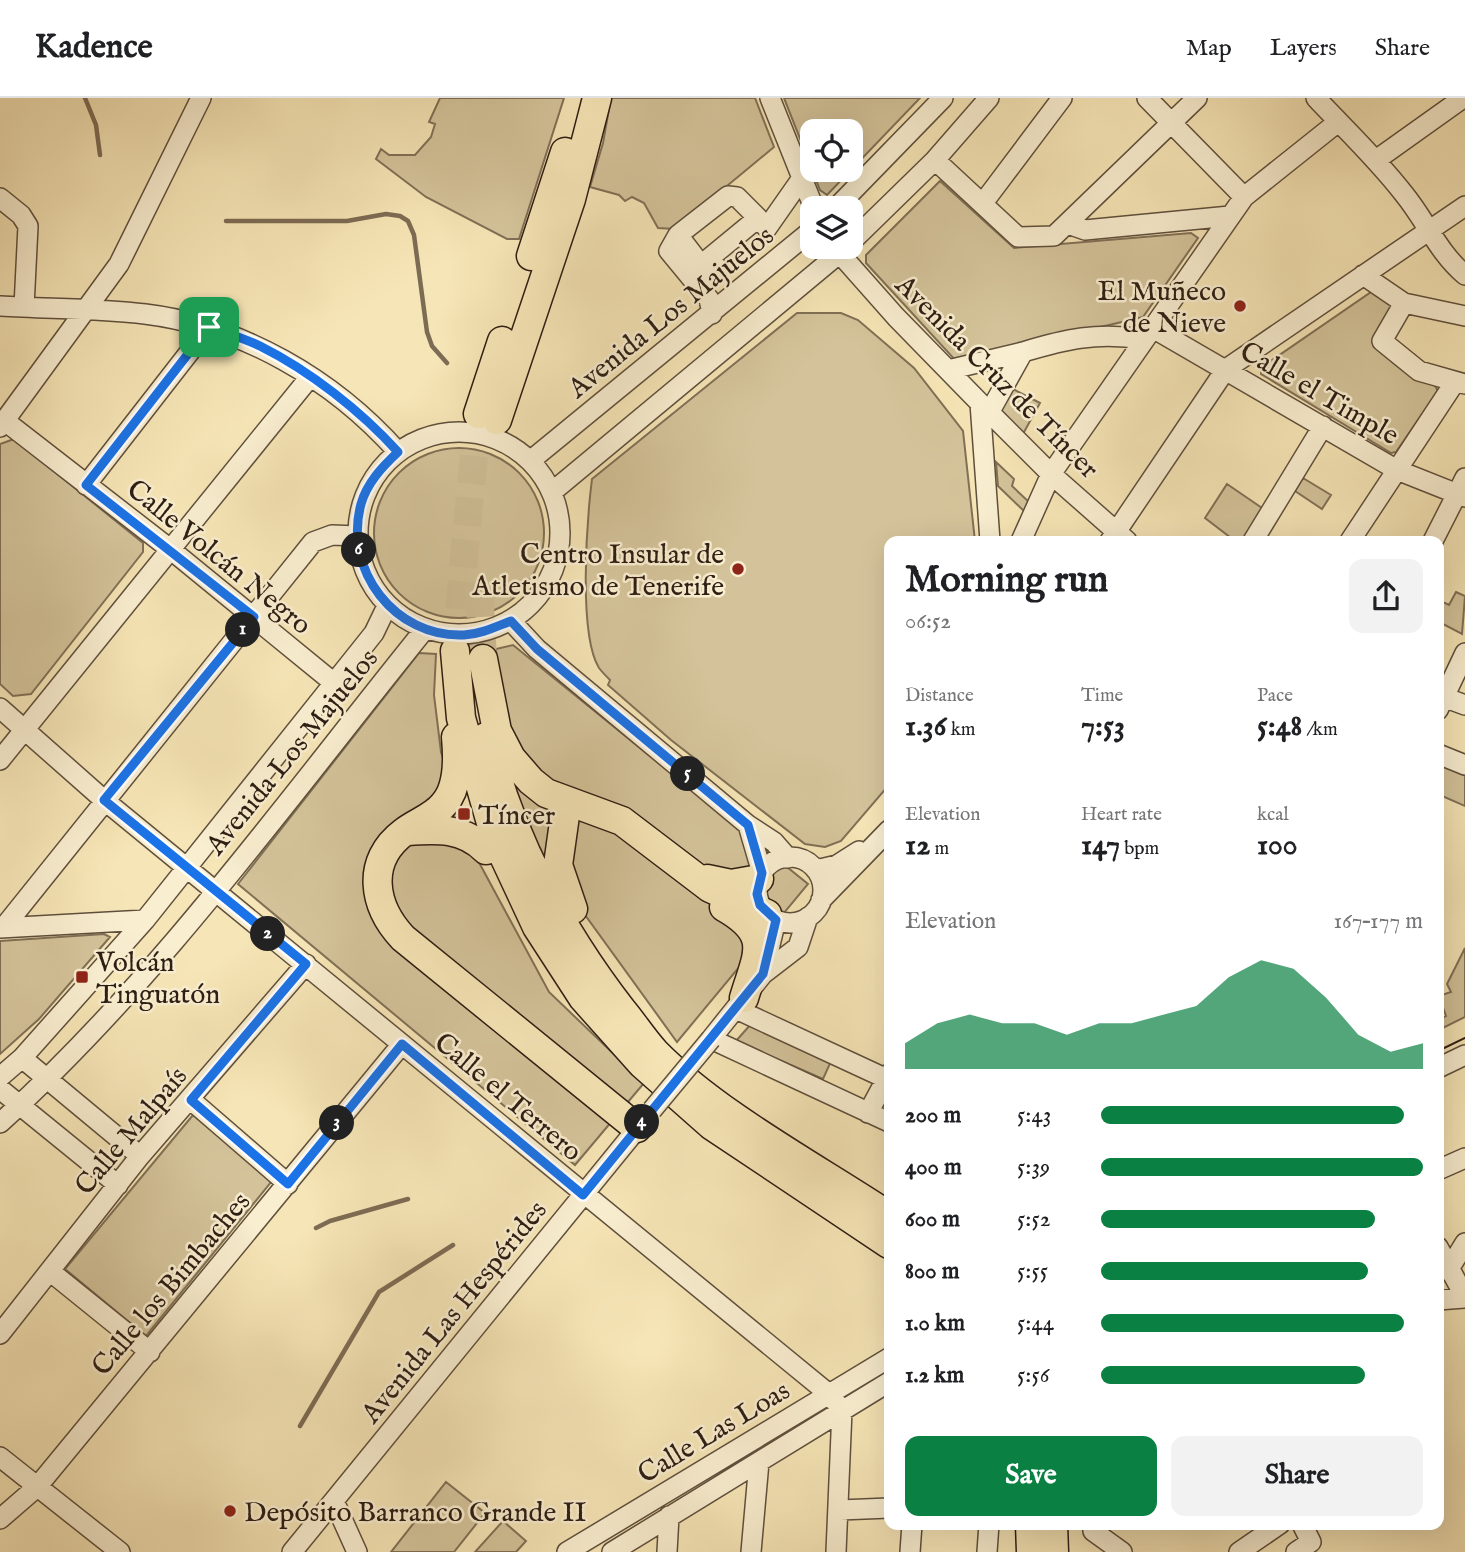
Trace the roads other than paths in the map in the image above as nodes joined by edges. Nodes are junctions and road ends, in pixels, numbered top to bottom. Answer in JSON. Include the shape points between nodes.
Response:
{"nodes":[{"id":1,"x":200,"y":98,"type":"edge"},
{"id":2,"x":579,"y":98,"type":"edge"},
{"id":3,"x":597,"y":98,"type":"edge"},
{"id":4,"x":770,"y":98,"type":"edge"},
{"id":5,"x":943,"y":98,"type":"edge"},
{"id":6,"x":989,"y":98,"type":"edge"},
{"id":7,"x":1062,"y":98,"type":"edge"},
{"id":8,"x":1147,"y":98,"type":"edge"},
{"id":9,"x":1197,"y":98,"type":"edge"},
{"id":10,"x":1316,"y":98,"type":"edge"},
{"id":11,"x":1463,"y":98,"type":"edge"},
{"id":12,"x":1338,"y":122,"type":"junction"},
{"id":13,"x":1172,"y":123,"type":"junction"},
{"id":14,"x":934,"y":160,"type":"junction"},
{"id":15,"x":1376,"y":160,"type":"junction"},
{"id":16,"x":800,"y":173,"type":"edge"},
{"id":17,"x":800,"y":180,"type":"edge"},
{"id":18,"x":848,"y":196,"type":"edge"},
{"id":19,"x":1244,"y":197,"type":"junction"},
{"id":20,"x":0,"y":198,"type":"edge"},
{"id":21,"x":983,"y":203,"type":"junction"},
{"id":22,"x":1465,"y":205,"type":"edge"},
{"id":23,"x":1230,"y":216,"type":"junction"},
{"id":24,"x":762,"y":223,"type":"junction"},
{"id":25,"x":863,"y":229,"type":"edge"},
{"id":26,"x":1061,"y":230,"type":"junction"},
{"id":27,"x":1428,"y":231,"type":"junction"},
{"id":28,"x":678,"y":235,"type":"junction"},
{"id":29,"x":800,"y":241,"type":"edge"},
{"id":30,"x":792,"y":248,"type":"junction"},
{"id":31,"x":830,"y":259,"type":"edge"},
{"id":32,"x":852,"y":259,"type":"edge"},
{"id":33,"x":1363,"y":275,"type":"junction"},
{"id":34,"x":1465,"y":275,"type":"edge"},
{"id":35,"x":704,"y":277,"type":"junction"},
{"id":36,"x":1404,"y":303,"type":"junction"},
{"id":37,"x":0,"y":306,"type":"edge"},
{"id":38,"x":24,"y":307,"type":"junction"},
{"id":39,"x":84,"y":311,"type":"junction"},
{"id":40,"x":712,"y":314,"type":"junction"},
{"id":41,"x":1465,"y":316,"type":"edge"},
{"id":42,"x":209,"y":327,"type":"junction"},
{"id":43,"x":1147,"y":333,"type":"junction"},
{"id":44,"x":1023,"y":352,"type":"junction"},
{"id":45,"x":1226,"y":369,"type":"junction"},
{"id":46,"x":948,"y":370,"type":"junction"},
{"id":47,"x":310,"y":377,"type":"junction"},
{"id":48,"x":1460,"y":383,"type":"edge"},
{"id":49,"x":984,"y":408,"type":"junction"},
{"id":50,"x":2,"y":424,"type":"edge"},
{"id":51,"x":1323,"y":426,"type":"junction"},
{"id":52,"x":398,"y":452,"type":"junction"},
{"id":53,"x":530,"y":461,"type":"junction"},
{"id":54,"x":1397,"y":470,"type":"junction"},
{"id":55,"x":1051,"y":474,"type":"junction"},
{"id":56,"x":86,"y":485,"type":"junction"},
{"id":57,"x":1462,"y":490,"type":"edge"},
{"id":58,"x":552,"y":492,"type":"junction"},
{"id":59,"x":989,"y":532,"type":"edge"},
{"id":60,"x":357,"y":536,"type":"junction"},
{"id":61,"x":1023,"y":536,"type":"edge"},
{"id":62,"x":1117,"y":536,"type":"edge"},
{"id":63,"x":1119,"y":536,"type":"edge"},
{"id":64,"x":1256,"y":536,"type":"edge"},
{"id":65,"x":1353,"y":536,"type":"edge"},
{"id":66,"x":1436,"y":536,"type":"edge"},
{"id":67,"x":170,"y":549,"type":"junction"},
{"id":68,"x":387,"y":606,"type":"junction"},
{"id":69,"x":254,"y":617,"type":"junction"},
{"id":70,"x":511,"y":621,"type":"junction"},
{"id":71,"x":425,"y":629,"type":"junction"},
{"id":72,"x":1465,"y":653,"type":"edge"},
{"id":73,"x":471,"y":655,"type":"junction"},
{"id":74,"x":334,"y":683,"type":"junction"},
{"id":75,"x":1444,"y":693,"type":"edge"},
{"id":76,"x":1444,"y":702,"type":"edge"},
{"id":77,"x":1465,"y":705,"type":"edge"},
{"id":78,"x":0,"y":708,"type":"edge"},
{"id":79,"x":461,"y":718,"type":"junction"},
{"id":80,"x":24,"y":730,"type":"junction"},
{"id":81,"x":1444,"y":756,"type":"edge"},
{"id":82,"x":458,"y":757,"type":"junction"},
{"id":83,"x":0,"y":760,"type":"edge"},
{"id":84,"x":1465,"y":765,"type":"edge"},
{"id":85,"x":104,"y":800,"type":"junction"},
{"id":86,"x":565,"y":800,"type":"junction"},
{"id":87,"x":748,"y":825,"type":"junction"},
{"id":88,"x":405,"y":832,"type":"junction"},
{"id":89,"x":884,"y":835,"type":"edge"},
{"id":90,"x":884,"y":835,"type":"edge"},
{"id":91,"x":561,"y":845,"type":"junction"},
{"id":92,"x":656,"y":848,"type":"junction"},
{"id":93,"x":486,"y":850,"type":"junction"},
{"id":94,"x":788,"y":858,"type":"junction"},
{"id":95,"x":187,"y":866,"type":"junction"},
{"id":96,"x":816,"y":870,"type":"junction"},
{"id":97,"x":694,"y":876,"type":"junction"},
{"id":98,"x":760,"y":876,"type":"junction"},
{"id":99,"x":209,"y":885,"type":"junction"},
{"id":100,"x":821,"y":900,"type":"junction"},
{"id":101,"x":772,"y":917,"type":"junction"},
{"id":102,"x":808,"y":917,"type":"junction"},
{"id":103,"x":145,"y":920,"type":"junction"},
{"id":104,"x":2,"y":928,"type":"edge"},
{"id":105,"x":537,"y":928,"type":"junction"},
{"id":106,"x":306,"y":964,"type":"junction"},
{"id":107,"x":763,"y":974,"type":"junction"},
{"id":108,"x":600,"y":981,"type":"junction"},
{"id":109,"x":740,"y":1004,"type":"junction"},
{"id":110,"x":710,"y":1039,"type":"junction"},
{"id":111,"x":402,"y":1044,"type":"junction"},
{"id":112,"x":1465,"y":1055,"type":"edge"},
{"id":113,"x":22,"y":1058,"type":"junction"},
{"id":114,"x":1444,"y":1065,"type":"edge"},
{"id":115,"x":884,"y":1074,"type":"edge"},
{"id":116,"x":0,"y":1077,"type":"edge"},
{"id":117,"x":48,"y":1081,"type":"junction"},
{"id":118,"x":884,"y":1083,"type":"edge"},
{"id":119,"x":0,"y":1089,"type":"edge"},
{"id":120,"x":191,"y":1100,"type":"junction"},
{"id":121,"x":19,"y":1107,"type":"junction"},
{"id":122,"x":868,"y":1113,"type":"junction"},
{"id":123,"x":644,"y":1119,"type":"junction"},
{"id":124,"x":884,"y":1120,"type":"edge"},
{"id":125,"x":0,"y":1124,"type":"edge"},
{"id":126,"x":140,"y":1156,"type":"junction"},
{"id":127,"x":1465,"y":1158,"type":"edge"},
{"id":128,"x":1444,"y":1167,"type":"edge"},
{"id":129,"x":288,"y":1184,"type":"junction"},
{"id":130,"x":118,"y":1185,"type":"junction"},
{"id":131,"x":583,"y":1195,"type":"junction"},
{"id":132,"x":884,"y":1213,"type":"edge"},
{"id":133,"x":884,"y":1241,"type":"edge"},
{"id":134,"x":1465,"y":1243,"type":"edge"},
{"id":135,"x":1444,"y":1270,"type":"edge"},
{"id":136,"x":51,"y":1272,"type":"junction"},
{"id":137,"x":1465,"y":1298,"type":"edge"},
{"id":138,"x":1444,"y":1300,"type":"edge"},
{"id":139,"x":0,"y":1334,"type":"edge"},
{"id":140,"x":150,"y":1352,"type":"junction"},
{"id":141,"x":884,"y":1361,"type":"edge"},
{"id":142,"x":884,"y":1385,"type":"edge"},
{"id":143,"x":829,"y":1394,"type":"junction"},
{"id":144,"x":842,"y":1410,"type":"junction"},
{"id":145,"x":0,"y":1457,"type":"edge"},
{"id":146,"x":759,"y":1462,"type":"junction"},
{"id":147,"x":37,"y":1487,"type":"junction"},
{"id":148,"x":334,"y":1501,"type":"junction"},
{"id":149,"x":884,"y":1508,"type":"edge"},
{"id":150,"x":840,"y":1510,"type":"junction"},
{"id":151,"x":669,"y":1516,"type":"junction"},
{"id":152,"x":0,"y":1519,"type":"edge"},
{"id":153,"x":912,"y":1530,"type":"edge"},
{"id":154,"x":989,"y":1530,"type":"edge"},
{"id":155,"x":1030,"y":1530,"type":"edge"},
{"id":156,"x":1053,"y":1530,"type":"edge"},
{"id":157,"x":1271,"y":1530,"type":"edge"},
{"id":158,"x":1093,"y":1531,"type":"dead end"},
{"id":159,"x":578,"y":1549,"type":"edge"},
{"id":160,"x":119,"y":1552,"type":"edge"},
{"id":161,"x":292,"y":1552,"type":"edge"},
{"id":162,"x":357,"y":1552,"type":"edge"},
{"id":163,"x":612,"y":1552,"type":"edge"},
{"id":164,"x":667,"y":1552,"type":"edge"},
{"id":165,"x":751,"y":1552,"type":"edge"},
{"id":166,"x":836,"y":1552,"type":"edge"},
{"id":167,"x":911,"y":1552,"type":"edge"},
{"id":168,"x":987,"y":1552,"type":"edge"},
{"id":169,"x":1031,"y":1552,"type":"edge"},
{"id":170,"x":1055,"y":1552,"type":"edge"},
{"id":171,"x":1122,"y":1552,"type":"edge"},
{"id":172,"x":1239,"y":1552,"type":"edge"}],
"edges":[{"from":1,"to":39,"type":"street","via":[[119,264]]},
{"from":2,"to":3,"type":"highway","via":[[487,417],[571,199]]},
{"from":4,"to":16,"type":"street"},
{"from":5,"to":18,"type":"street"},
{"from":6,"to":14,"type":"street"},
{"from":7,"to":21,"type":"street"},
{"from":8,"to":13,"type":"street"},
{"from":9,"to":13,"type":"street"},
{"from":10,"to":12,"type":"street"},
{"from":11,"to":15,"type":"street"},
{"from":12,"to":15,"type":"street"},
{"from":12,"to":19,"type":"street"},
{"from":13,"to":19,"type":"street"},
{"from":13,"to":26,"type":"street"},
{"from":14,"to":21,"type":"street"},
{"from":14,"to":25,"type":"street"},
{"from":15,"to":27,"type":"street"},
{"from":17,"to":24,"type":"street"},
{"from":19,"to":23,"type":"street"},
{"from":20,"to":38,"type":"street","via":[[27,226]]},
{"from":21,"to":26,"type":"street","via":[[1018,237]]},
{"from":22,"to":27,"type":"street"},
{"from":23,"to":26,"type":"street"},
{"from":23,"to":43,"type":"street"},
{"from":24,"to":28,"type":"street","via":[[737,197],[728,196]]},
{"from":24,"to":30,"type":"street"},
{"from":24,"to":35,"type":"street"},
{"from":27,"to":33,"type":"street"},
{"from":27,"to":34,"type":"street","via":[[1445,258]]},
{"from":28,"to":35,"type":"street"},
{"from":28,"to":35,"type":"street","via":[[669,251]]},
{"from":29,"to":30,"type":"street","name":"Avenida Los Majuelos"},
{"from":30,"to":40,"type":"street","name":"Avenida Los Majuelos"},
{"from":31,"to":58,"type":"street"},
{"from":32,"to":46,"type":"street","name":"Avenida Cruz de Tíncer"},
{"from":33,"to":36,"type":"street"},
{"from":33,"to":45,"type":"street"},
{"from":35,"to":40,"type":"street"},
{"from":36,"to":41,"type":"street"},
{"from":36,"to":48,"type":"street","via":[[1382,341],[1419,372]]},
{"from":37,"to":38,"type":"street"},
{"from":38,"to":39,"type":"street"},
{"from":39,"to":42,"type":"street","via":[[145,314]]},
{"from":39,"to":50,"type":"street"},
{"from":40,"to":53,"type":"street","name":"Avenida Los Majuelos"},
{"from":42,"to":47,"type":"street","via":[[260,346]]},
{"from":42,"to":56,"type":"street"},
{"from":43,"to":44,"type":"street","via":[[1057,341]]},
{"from":43,"to":45,"type":"street","name":"Calle el Timple"},
{"from":43,"to":55,"type":"street"},
{"from":44,"to":46,"type":"street"},
{"from":44,"to":49,"type":"street"},
{"from":45,"to":51,"type":"street","name":"Calle el Timple"},
{"from":45,"to":63,"type":"street"},
{"from":46,"to":49,"type":"street","name":"Avenida Cruz de Tíncer"},
{"from":47,"to":52,"type":"street","via":[[376,428]]},
{"from":47,"to":67,"type":"street"},
{"from":48,"to":54,"type":"street"},
{"from":49,"to":55,"type":"street","name":"Avenida Cruz de Tíncer"},
{"from":49,"to":59,"type":"street"},
{"from":50,"to":56,"type":"street","name":"Calle Volcán Negro"},
{"from":51,"to":54,"type":"street","name":"Calle el Timple"},
{"from":51,"to":64,"type":"street"},
{"from":52,"to":53,"type":"street","via":[[429,436],[464,432],[507,444]]},
{"from":52,"to":60,"type":"street","via":[[376,474],[361,503]]},
{"from":53,"to":58,"type":"street"},
{"from":54,"to":57,"type":"street","name":"Calle el Timple"},
{"from":54,"to":65,"type":"street"},
{"from":55,"to":61,"type":"street"},
{"from":55,"to":62,"type":"street","name":"Avenida Cruz de Tíncer"},
{"from":56,"to":67,"type":"street","name":"Calle Volcán Negro"},
{"from":57,"to":66,"type":"street"},
{"from":58,"to":70,"type":"street","via":[[560,520],[555,568],[542,592]]},
{"from":60,"to":68,"type":"street","via":[[367,578]]},
{"from":60,"to":69,"type":"street","via":[[332,535],[313,542]]},
{"from":67,"to":69,"type":"street","name":"Calle Volcán Negro"},
{"from":67,"to":80,"type":"street"},
{"from":68,"to":71,"type":"street"},
{"from":68,"to":74,"type":"street","name":"Avenida Los Majuelos","via":[[374,633]]},
{"from":69,"to":74,"type":"street","name":"Calle Volcán Negro"},
{"from":69,"to":85,"type":"street"},
{"from":70,"to":71,"type":"street","via":[[462,635]]},
{"from":70,"to":87,"type":"street","via":[[537,649]]},
{"from":71,"to":99,"type":"street","name":"Avenida Los Majuelos"},
{"from":72,"to":75,"type":"street"},
{"from":73,"to":79,"type":"highway"},
{"from":73,"to":86,"type":"highway","via":[[497,731],[519,769],[546,793]]},
{"from":73,"to":108,"type":"highway","via":[[494,770],[527,853]]},
{"from":74,"to":95,"type":"street","name":"Avenida Los Majuelos"},
{"from":76,"to":77,"type":"street"},
{"from":78,"to":80,"type":"street","name":"Calle el Terrero"},
{"from":79,"to":82,"type":"highway","via":[[456,727]]},
{"from":79,"to":105,"type":"highway","via":[[495,837]]},
{"from":80,"to":83,"type":"street"},
{"from":80,"to":85,"type":"street","name":"Calle el Terrero"},
{"from":81,"to":84,"type":"street"},
{"from":82,"to":88,"type":"highway","via":[[445,804]]},
{"from":82,"to":93,"type":"highway"},
{"from":85,"to":95,"type":"street","name":"Calle el Terrero"},
{"from":85,"to":104,"type":"street"},
{"from":86,"to":91,"type":"highway"},
{"from":86,"to":92,"type":"highway","via":[[622,821]]},
{"from":87,"to":94,"type":"street"},
{"from":87,"to":98,"type":"street"},
{"from":88,"to":93,"type":"highway","via":[[458,832]]},
{"from":88,"to":123,"type":"highway","via":[[386,849],[376,872],[378,901],[387,921],[403,938]]},
{"from":89,"to":96,"type":"street","via":[[837,865]]},
{"from":90,"to":100,"type":"street"},
{"from":91,"to":92,"type":"highway","via":[[579,831],[602,825]]},
{"from":91,"to":108,"type":"highway","via":[[558,865],[563,886],[599,948]]},
{"from":92,"to":97,"type":"highway"},
{"from":93,"to":105,"type":"highway","via":[[518,920]]},
{"from":94,"to":96,"type":"street"},
{"from":94,"to":98,"type":"street","via":[[769,865]]},
{"from":95,"to":99,"type":"street","name":"Calle el Terrero"},
{"from":95,"to":103,"type":"street","name":"Avenida Los Majuelos"},
{"from":96,"to":100,"type":"street","via":[[823,889]]},
{"from":97,"to":98,"type":"highway","via":[[731,884]]},
{"from":97,"to":101,"type":"highway","via":[[709,888]]},
{"from":97,"to":109,"type":"highway","via":[[704,894],[748,924],[758,940],[757,963]]},
{"from":98,"to":101,"type":"street","via":[[757,894]]},
{"from":99,"to":106,"type":"street","name":"Calle el Terrero"},
{"from":99,"to":117,"type":"street","name":"Avenida Los Majuelos"},
{"from":100,"to":102,"type":"street"},
{"from":101,"to":102,"type":"street","via":[[798,922]]},
{"from":101,"to":107,"type":"street"},
{"from":102,"to":107,"type":"street","via":[[798,947]]},
{"from":103,"to":104,"type":"street"},
{"from":103,"to":113,"type":"street","name":"Avenida Los Majuelos"},
{"from":105,"to":133,"type":"highway","via":[[583,998],[642,1064],[710,1125]]},
{"from":106,"to":111,"type":"street","name":"Calle el Terrero"},
{"from":106,"to":120,"type":"street","name":"Calle Malpaís"},
{"from":107,"to":109,"type":"street","name":"Avenida Las Hespérides"},
{"from":108,"to":132,"type":"highway","via":[[654,1051],[711,1099]]},
{"from":109,"to":110,"type":"street","name":"Avenida Las Hespérides"},
{"from":109,"to":115,"type":"street"},
{"from":110,"to":122,"type":"street"},
{"from":110,"to":123,"type":"street","name":"Avenida Las Hespérides","bridge":true},
{"from":111,"to":129,"type":"street","name":"Calle los Bimbaches"},
{"from":111,"to":131,"type":"street","name":"Calle el Terrero"},
{"from":112,"to":114,"type":"street"},
{"from":113,"to":116,"type":"street","name":"Avenida Los Majuelos"},
{"from":113,"to":117,"type":"street"},
{"from":117,"to":121,"type":"street","name":"Avenida Los Majuelos"},
{"from":117,"to":126,"type":"street"},
{"from":118,"to":122,"type":"street"},
{"from":119,"to":121,"type":"street"},
{"from":120,"to":126,"type":"street","name":"Calle Malpaís"},
{"from":120,"to":129,"type":"street"},
{"from":121,"to":125,"type":"street","name":"Avenida Los Majuelos"},
{"from":121,"to":130,"type":"street"},
{"from":122,"to":124,"type":"street"},
{"from":123,"to":131,"type":"street","name":"Avenida Las Hespérides"},
{"from":126,"to":130,"type":"street","name":"Calle Malpaís"},
{"from":127,"to":128,"type":"street"},
{"from":129,"to":140,"type":"street","name":"Calle los Bimbaches"},
{"from":130,"to":136,"type":"street","name":"Calle Malpaís"},
{"from":131,"to":143,"type":"street","name":"Calle el Terrero"},
{"from":131,"to":148,"type":"street","name":"Avenida Las Hespérides"},
{"from":134,"to":135,"type":"street"},
{"from":135,"to":137,"type":"street"},
{"from":136,"to":139,"type":"street","name":"Calle Malpaís"},
{"from":136,"to":140,"type":"street"},
{"from":137,"to":138,"type":"street"},
{"from":140,"to":147,"type":"street","name":"Calle los Bimbaches"},
{"from":141,"to":143,"type":"street","name":"Calle Las Loas"},
{"from":142,"to":144,"type":"street","name":"Calle Las Loas"},
{"from":143,"to":144,"type":"street","name":"Calle el Terrero"},
{"from":143,"to":159,"type":"street","name":"Calle Las Loas"},
{"from":144,"to":146,"type":"street","name":"Calle Las Loas"},
{"from":144,"to":150,"type":"street"},
{"from":145,"to":147,"type":"street"},
{"from":146,"to":151,"type":"street","name":"Calle Las Loas"},
{"from":146,"to":165,"type":"street"},
{"from":147,"to":152,"type":"street","name":"Calle los Bimbaches"},
{"from":147,"to":160,"type":"street"},
{"from":148,"to":161,"type":"street","name":"Avenida Las Hespérides"},
{"from":148,"to":162,"type":"street"},
{"from":149,"to":150,"type":"street"},
{"from":150,"to":166,"type":"street"},
{"from":151,"to":163,"type":"street","name":"Calle Las Loas"},
{"from":151,"to":164,"type":"street"},
{"from":153,"to":167,"type":"street"},
{"from":154,"to":168,"type":"street"},
{"from":155,"to":169,"type":"highway"},
{"from":156,"to":170,"type":"highway"},
{"from":157,"to":172,"type":"street"},
{"from":158,"to":171,"type":"street"}]}
